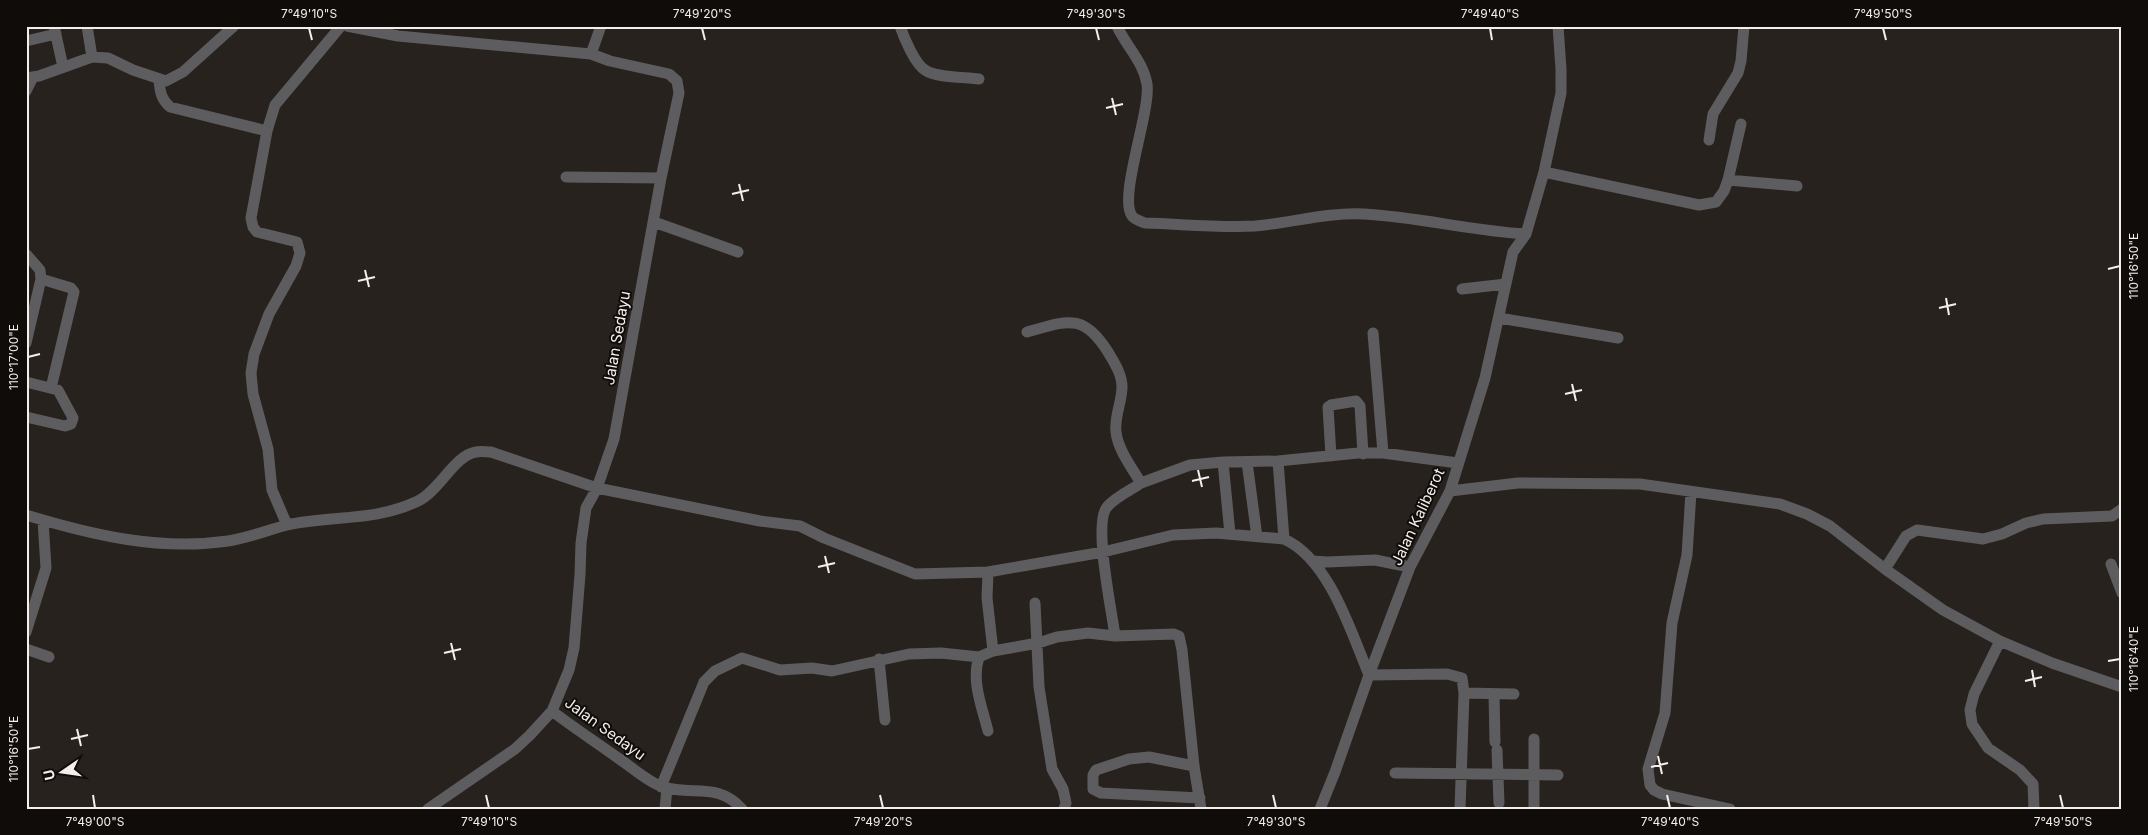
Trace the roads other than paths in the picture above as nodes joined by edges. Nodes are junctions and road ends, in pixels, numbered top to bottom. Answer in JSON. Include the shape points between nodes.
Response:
{"nodes":[{"id":1,"x":87,"y":26,"type":"edge"},
{"id":2,"x":234,"y":26,"type":"edge"},
{"id":3,"x":341,"y":26,"type":"edge"},
{"id":4,"x":347,"y":26,"type":"edge"},
{"id":5,"x":601,"y":26,"type":"edge"},
{"id":6,"x":900,"y":26,"type":"edge"},
{"id":7,"x":1117,"y":26,"type":"edge"},
{"id":8,"x":1558,"y":26,"type":"edge"},
{"id":9,"x":1744,"y":26,"type":"edge"},
{"id":10,"x":55,"y":30,"type":"edge"},
{"id":11,"x":26,"y":41,"type":"edge"},
{"id":12,"x":591,"y":54,"type":"junction"},
{"id":13,"x":92,"y":57,"type":"junction"},
{"id":14,"x":62,"y":67,"type":"junction"},
{"id":15,"x":30,"y":78,"type":"edge"},
{"id":16,"x":979,"y":79,"type":"dead end"},
{"id":17,"x":160,"y":80,"type":"junction"},
{"id":18,"x":26,"y":90,"type":"edge"},
{"id":19,"x":1741,"y":124,"type":"dead end"},
{"id":20,"x":267,"y":131,"type":"junction"},
{"id":21,"x":1709,"y":140,"type":"dead end"},
{"id":22,"x":1544,"y":172,"type":"junction"},
{"id":23,"x":566,"y":177,"type":"dead end"},
{"id":24,"x":661,"y":178,"type":"junction"},
{"id":25,"x":1728,"y":180,"type":"junction"},
{"id":26,"x":1797,"y":186,"type":"dead end"},
{"id":27,"x":654,"y":222,"type":"junction"},
{"id":28,"x":1526,"y":234,"type":"junction"},
{"id":29,"x":738,"y":252,"type":"dead end"},
{"id":30,"x":26,"y":254,"type":"edge"},
{"id":31,"x":41,"y":279,"type":"junction"},
{"id":32,"x":1506,"y":284,"type":"junction"},
{"id":33,"x":1462,"y":289,"type":"dead end"},
{"id":34,"x":1498,"y":318,"type":"junction"},
{"id":35,"x":1027,"y":332,"type":"dead end"},
{"id":36,"x":1373,"y":333,"type":"dead end"},
{"id":37,"x":1618,"y":338,"type":"dead end"},
{"id":38,"x":26,"y":343,"type":"edge"},
{"id":39,"x":26,"y":382,"type":"edge"},
{"id":40,"x":51,"y":388,"type":"junction"},
{"id":41,"x":26,"y":417,"type":"edge"},
{"id":42,"x":1383,"y":453,"type":"junction"},
{"id":43,"x":1363,"y":454,"type":"junction"},
{"id":44,"x":1331,"y":456,"type":"junction"},
{"id":45,"x":1278,"y":461,"type":"junction"},
{"id":46,"x":1223,"y":462,"type":"junction"},
{"id":47,"x":1247,"y":462,"type":"junction"},
{"id":48,"x":1458,"y":463,"type":"junction"},
{"id":49,"x":1141,"y":483,"type":"junction"},
{"id":50,"x":597,"y":488,"type":"junction"},
{"id":51,"x":1450,"y":491,"type":"junction"},
{"id":52,"x":1691,"y":492,"type":"junction"},
{"id":53,"x":2122,"y":509,"type":"edge"},
{"id":54,"x":26,"y":515,"type":"edge"},
{"id":55,"x":43,"y":520,"type":"junction"},
{"id":56,"x":287,"y":525,"type":"junction"},
{"id":57,"x":1230,"y":534,"type":"junction"},
{"id":58,"x":1257,"y":537,"type":"junction"},
{"id":59,"x":1284,"y":538,"type":"junction"},
{"id":60,"x":1103,"y":552,"type":"junction"},
{"id":61,"x":1312,"y":561,"type":"junction"},
{"id":62,"x":2111,"y":564,"type":"dead end"},
{"id":63,"x":1410,"y":567,"type":"junction"},
{"id":64,"x":1885,"y":570,"type":"junction"},
{"id":65,"x":988,"y":572,"type":"junction"},
{"id":66,"x":2122,"y":592,"type":"edge"},
{"id":67,"x":1035,"y":603,"type":"dead end"},
{"id":68,"x":26,"y":632,"type":"edge"},
{"id":69,"x":1115,"y":636,"type":"junction"},
{"id":70,"x":2000,"y":641,"type":"junction"},
{"id":71,"x":1038,"y":642,"type":"junction"},
{"id":72,"x":26,"y":649,"type":"edge"},
{"id":73,"x":992,"y":651,"type":"junction"},
{"id":74,"x":49,"y":657,"type":"dead end"},
{"id":75,"x":979,"y":657,"type":"junction"},
{"id":76,"x":880,"y":659,"type":"junction"},
{"id":77,"x":1369,"y":675,"type":"junction"},
{"id":78,"x":2122,"y":687,"type":"edge"},
{"id":79,"x":1464,"y":693,"type":"junction"},
{"id":80,"x":1494,"y":694,"type":"junction"},
{"id":81,"x":1514,"y":694,"type":"dead end"},
{"id":82,"x":552,"y":711,"type":"junction"},
{"id":83,"x":885,"y":720,"type":"dead end"},
{"id":84,"x":988,"y":731,"type":"dead end"},
{"id":85,"x":1534,"y":739,"type":"dead end"},
{"id":86,"x":1194,"y":766,"type":"junction"},
{"id":87,"x":1395,"y":773,"type":"dead end"},
{"id":88,"x":1461,"y":773,"type":"junction"},
{"id":89,"x":1497,"y":774,"type":"junction"},
{"id":90,"x":1534,"y":775,"type":"junction"},
{"id":91,"x":1558,"y":775,"type":"dead end"},
{"id":92,"x":664,"y":787,"type":"junction"},
{"id":93,"x":1499,"y":803,"type":"dead end"},
{"id":94,"x":1200,"y":804,"type":"edge"},
{"id":95,"x":1534,"y":808,"type":"edge"},
{"id":96,"x":428,"y":809,"type":"edge"},
{"id":97,"x":665,"y":809,"type":"edge"},
{"id":98,"x":742,"y":809,"type":"edge"},
{"id":99,"x":1064,"y":809,"type":"edge"},
{"id":100,"x":1320,"y":809,"type":"edge"},
{"id":101,"x":1460,"y":809,"type":"edge"},
{"id":102,"x":1730,"y":809,"type":"edge"},
{"id":103,"x":2034,"y":809,"type":"edge"}],
"edges":[{"from":1,"to":13,"type":"street"},
{"from":2,"to":17,"type":"street","via":[[183,72],[172,79]]},
{"from":3,"to":20,"type":"street","via":[[275,105]]},
{"from":4,"to":12,"type":"street","name":"Jalan Sedayu","via":[[398,36]]},
{"from":5,"to":12,"type":"street"},
{"from":6,"to":16,"type":"street","via":[[917,63],[925,70]]},
{"from":7,"to":28,"type":"street","via":[[1138,60],[1147,85],[1128,202],[1132,216],[1145,223],[1255,226],[1331,214],[1364,214]]},
{"from":8,"to":22,"type":"street","name":"Jalan Kaliberot","via":[[1561,93]]},
{"from":9,"to":21,"type":"street","via":[[1738,73],[1713,114]]},
{"from":10,"to":11,"type":"street"},
{"from":10,"to":14,"type":"street"},
{"from":12,"to":24,"type":"street","name":"Jalan Sedayu","via":[[669,74],[677,81],[679,93]]},
{"from":13,"to":14,"type":"street"},
{"from":13,"to":17,"type":"street","via":[[108,58]]},
{"from":14,"to":15,"type":"street"},
{"from":15,"to":18,"type":"street"},
{"from":17,"to":20,"type":"street","via":[[160,95],[170,107]]},
{"from":19,"to":25,"type":"street"},
{"from":20,"to":56,"type":"street","via":[[252,224],[257,232],[297,242],[300,253],[260,337],[254,354],[251,383],[268,449],[272,490]]},
{"from":22,"to":25,"type":"street","via":[[1699,205],[1716,202]]},
{"from":22,"to":28,"type":"street","name":"Jalan Kaliberot"},
{"from":23,"to":24,"type":"street"},
{"from":24,"to":27,"type":"street","name":"Jalan Sedayu"},
{"from":25,"to":26,"type":"street"},
{"from":27,"to":29,"type":"street"},
{"from":27,"to":50,"type":"street","name":"Jalan Sedayu","via":[[614,439]]},
{"from":28,"to":32,"type":"street","name":"Jalan Kaliberot","via":[[1513,252]]},
{"from":30,"to":31,"type":"street","via":[[40,270]]},
{"from":31,"to":38,"type":"street"},
{"from":31,"to":40,"type":"street","via":[[71,288],[74,292]]},
{"from":32,"to":33,"type":"street"},
{"from":32,"to":34,"type":"street","name":"Jalan Kaliberot"},
{"from":34,"to":37,"type":"street"},
{"from":34,"to":48,"type":"street","name":"Jalan Kaliberot","via":[[1485,378]]},
{"from":35,"to":49,"type":"street","via":[[1064,321],[1080,323],[1094,332],[1116,365],[1121,380],[1116,432],[1120,446]]},
{"from":36,"to":42,"type":"street"},
{"from":39,"to":40,"type":"street"},
{"from":40,"to":41,"type":"street","via":[[62,394],[72,414],[71,424],[65,426]]},
{"from":42,"to":43,"type":"street"},
{"from":42,"to":48,"type":"street"},
{"from":43,"to":44,"type":"street"},
{"from":43,"to":44,"type":"street","via":[[1360,406],[1356,401],[1328,407]]},
{"from":44,"to":45,"type":"street"},
{"from":45,"to":47,"type":"street"},
{"from":45,"to":59,"type":"street"},
{"from":46,"to":47,"type":"street"},
{"from":46,"to":49,"type":"street","via":[[1188,466]]},
{"from":46,"to":57,"type":"street"},
{"from":47,"to":58,"type":"street"},
{"from":48,"to":51,"type":"street","name":"Jalan Kaliberot"},
{"from":49,"to":60,"type":"street","via":[[1104,511]]},
{"from":50,"to":56,"type":"street","via":[[491,452],[474,452],[460,460],[424,498],[398,510]]},
{"from":50,"to":65,"type":"street","via":[[800,526],[915,574]]},
{"from":50,"to":82,"type":"street","name":"Jalan Sedayu","via":[[586,508],[580,542],[580,584],[572,659]]},
{"from":51,"to":52,"type":"street","via":[[1518,483],[1640,484]]},
{"from":51,"to":63,"type":"street","name":"Jalan Kaliberot"},
{"from":52,"to":64,"type":"street","via":[[1780,504],[1807,514],[1830,526]]},
{"from":52,"to":102,"type":"street","via":[[1687,555],[1672,623],[1665,713],[1648,777],[1654,790],[1662,794]]},
{"from":53,"to":64,"type":"street","via":[[2112,516],[2043,519],[1984,539],[1917,530],[1906,536]]},
{"from":54,"to":55,"type":"street"},
{"from":55,"to":56,"type":"street","via":[[80,532],[179,545],[230,541]]},
{"from":55,"to":68,"type":"street","via":[[46,568]]},
{"from":57,"to":58,"type":"street"},
{"from":57,"to":60,"type":"street","via":[[1173,535]]},
{"from":58,"to":59,"type":"street"},
{"from":59,"to":61,"type":"street"},
{"from":60,"to":65,"type":"street"},
{"from":60,"to":69,"type":"street"},
{"from":61,"to":63,"type":"street","via":[[1375,560]]},
{"from":61,"to":77,"type":"street","via":[[1333,591]]},
{"from":62,"to":66,"type":"street"},
{"from":63,"to":77,"type":"street","name":"Jalan Kaliberot"},
{"from":64,"to":70,"type":"street","via":[[1943,610]]},
{"from":65,"to":73,"type":"street"},
{"from":67,"to":71,"type":"street"},
{"from":69,"to":71,"type":"street","via":[[1088,633]]},
{"from":69,"to":86,"type":"street","via":[[1179,636]]},
{"from":70,"to":78,"type":"street","via":[[2052,664]]},
{"from":70,"to":103,"type":"street","via":[[1974,694],[1970,710],[1972,724],[1988,748],[2020,770],[2033,784]]},
{"from":71,"to":73,"type":"street"},
{"from":71,"to":99,"type":"street","via":[[1039,687],[1050,760],[1053,773],[1063,789]]},
{"from":72,"to":74,"type":"street"},
{"from":73,"to":75,"type":"street"},
{"from":75,"to":76,"type":"street","via":[[941,653]]},
{"from":75,"to":84,"type":"street","via":[[976,687]]},
{"from":76,"to":83,"type":"street"},
{"from":76,"to":92,"type":"street","via":[[832,671],[812,668],[780,670],[742,658],[715,671],[700,690]]},
{"from":77,"to":79,"type":"street","via":[[1454,675],[1462,678]]},
{"from":77,"to":100,"type":"street","name":"Jalan Kaliberot"},
{"from":79,"to":80,"type":"street"},
{"from":79,"to":88,"type":"street"},
{"from":80,"to":81,"type":"street"},
{"from":80,"to":89,"type":"street"},
{"from":82,"to":92,"type":"street","name":"Jalan Sedayu","via":[[582,735]]},
{"from":82,"to":96,"type":"street","via":[[515,748]]},
{"from":85,"to":90,"type":"street"},
{"from":86,"to":94,"type":"street"},
{"from":86,"to":94,"type":"street","via":[[1149,757],[1129,759],[1096,770],[1094,789],[1101,793]]},
{"from":87,"to":88,"type":"street"},
{"from":88,"to":89,"type":"street"},
{"from":88,"to":101,"type":"street"},
{"from":89,"to":90,"type":"street"},
{"from":89,"to":93,"type":"street"},
{"from":90,"to":91,"type":"street"},
{"from":90,"to":95,"type":"street"},
{"from":92,"to":97,"type":"street"},
{"from":92,"to":98,"type":"street","name":"Jalan Sedayu","via":[[718,792]]}]}
